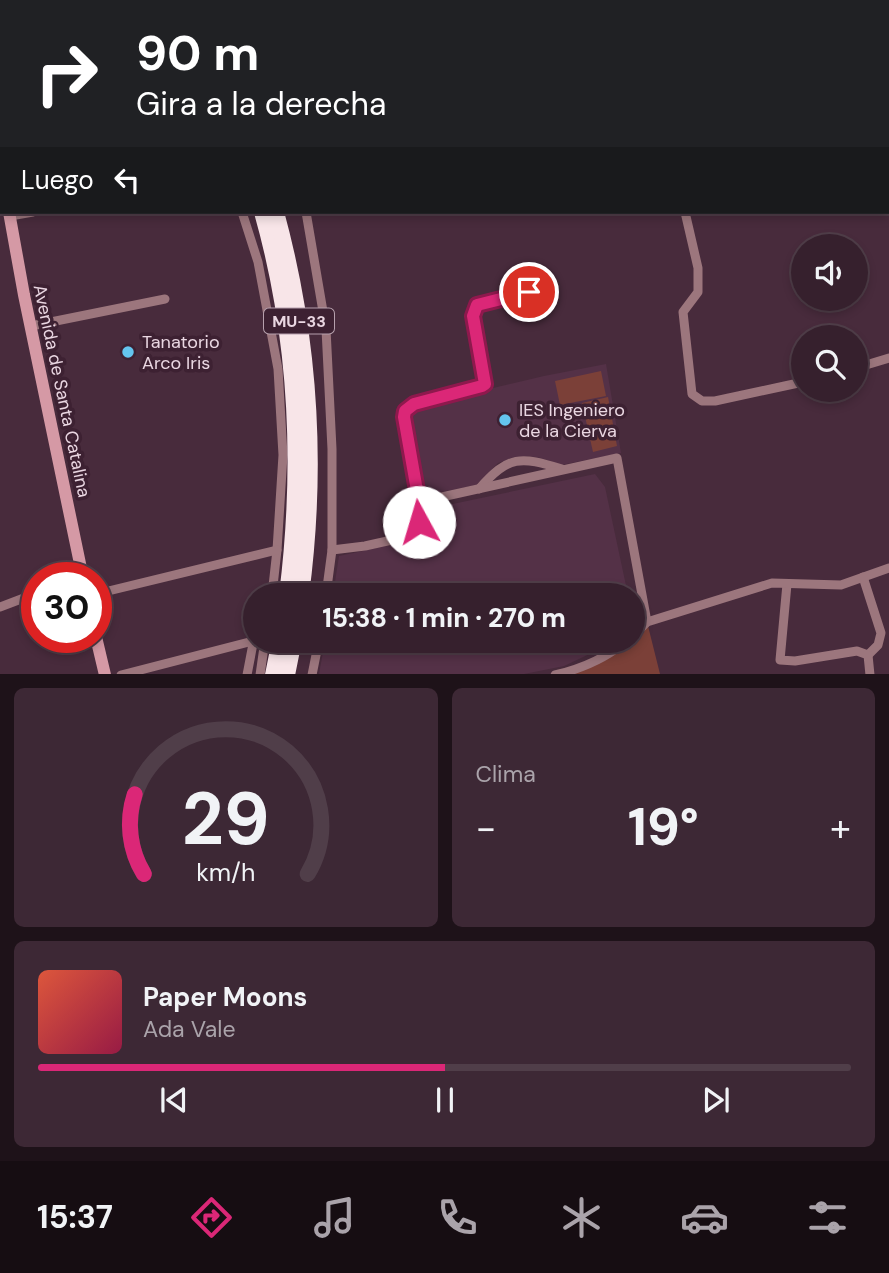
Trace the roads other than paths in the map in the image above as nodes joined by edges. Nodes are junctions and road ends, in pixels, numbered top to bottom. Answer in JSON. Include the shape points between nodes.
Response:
{"nodes":[{"id":1,"x":9,"y":214,"type":"edge"},
{"id":2,"x":243,"y":214,"type":"edge"},
{"id":3,"x":262,"y":214,"type":"edge"},
{"id":4,"x":276,"y":214,"type":"edge"},
{"id":5,"x":306,"y":214,"type":"edge"},
{"id":6,"x":685,"y":214,"type":"edge"},
{"id":7,"x":529,"y":292,"type":"dead end"},
{"id":8,"x":164,"y":299,"type":"dead end"},
{"id":9,"x":31,"y":326,"type":"junction"},
{"id":10,"x":889,"y":358,"type":"edge"},
{"id":11,"x":868,"y":364,"type":"edge"},
{"id":12,"x":791,"y":385,"type":"edge"},
{"id":13,"x":564,"y":469,"type":"junction"},
{"id":14,"x":478,"y":490,"type":"junction"},
{"id":15,"x":419,"y":502,"type":"junction"},
{"id":16,"x":278,"y":550,"type":"junction"},
{"id":17,"x":332,"y":550,"type":"junction"},
{"id":18,"x":79,"y":562,"type":"edge"},
{"id":19,"x":889,"y":568,"type":"edge"},
{"id":20,"x":863,"y":577,"type":"junction"},
{"id":21,"x":274,"y":583,"type":"edge"},
{"id":22,"x":288,"y":583,"type":"edge"},
{"id":23,"x":302,"y":583,"type":"edge"},
{"id":24,"x":328,"y":583,"type":"edge"},
{"id":25,"x":787,"y":584,"type":"junction"},
{"id":26,"x":112,"y":590,"type":"edge"},
{"id":27,"x":21,"y":599,"type":"edge"},
{"id":28,"x":0,"y":607,"type":"edge"},
{"id":29,"x":647,"y":622,"type":"joint"},
{"id":30,"x":243,"y":644,"type":"edge"},
{"id":31,"x":100,"y":653,"type":"edge"},
{"id":32,"x":251,"y":653,"type":"edge"},
{"id":33,"x":264,"y":653,"type":"edge"},
{"id":34,"x":277,"y":653,"type":"edge"},
{"id":35,"x":291,"y":653,"type":"edge"},
{"id":36,"x":316,"y":653,"type":"edge"},
{"id":37,"x":609,"y":653,"type":"edge"},
{"id":38,"x":869,"y":655,"type":"junction"},
{"id":39,"x":250,"y":656,"type":"junction"},
{"id":40,"x":263,"y":658,"type":"junction"},
{"id":41,"x":105,"y":674,"type":"edge"},
{"id":42,"x":121,"y":674,"type":"edge"},
{"id":43,"x":247,"y":674,"type":"edge"},
{"id":44,"x":260,"y":674,"type":"edge"},
{"id":45,"x":273,"y":674,"type":"edge"},
{"id":46,"x":287,"y":674,"type":"edge"},
{"id":47,"x":312,"y":674,"type":"edge"},
{"id":48,"x":555,"y":674,"type":"edge"},
{"id":49,"x":870,"y":674,"type":"edge"}],
"edges":[{"from":1,"to":9,"type":"main road","name":"Avenida de Santa Catalina"},
{"from":2,"to":16,"type":"street","via":[[258,262],[278,369],[283,455]]},
{"from":3,"to":22,"type":"highway","number":"MU-33","via":[[281,296],[294,400],[295,506]]},
{"from":4,"to":23,"type":"highway","number":"MU-33","via":[[295,295],[308,398],[309,497]]},
{"from":5,"to":17,"type":"street","via":[[326,329]]},
{"from":6,"to":12,"type":"street","via":[[698,268],[698,292],[683,312],[692,394],[702,401],[715,401]]},
{"from":7,"to":15,"type":"street","via":[[477,305],[473,316],[485,384],[414,404],[405,411]]},
{"from":8,"to":9,"type":"street"},
{"from":9,"to":18,"type":"main road","name":"Avenida de Santa Catalina"},
{"from":10,"to":11,"type":"street"},
{"from":13,"to":14,"type":"street"},
{"from":13,"to":14,"type":"street","via":[[516,460],[495,471]]},
{"from":13,"to":29,"type":"street","via":[[617,458]]},
{"from":14,"to":15,"type":"street"},
{"from":15,"to":17,"type":"street","via":[[419,522],[410,536]]},
{"from":16,"to":21,"type":"street"},
{"from":16,"to":26,"type":"street"},
{"from":17,"to":24,"type":"street"},
{"from":19,"to":20,"type":"street"},
{"from":20,"to":25,"type":"street","via":[[841,585]]},
{"from":20,"to":38,"type":"street","via":[[881,633]]},
{"from":25,"to":29,"type":"street","via":[[772,583]]},
{"from":25,"to":38,"type":"street","via":[[780,660],[795,662],[857,651]]},
{"from":27,"to":28,"type":"street"},
{"from":30,"to":42,"type":"street"},
{"from":31,"to":41,"type":"main road"},
{"from":32,"to":39,"type":"street"},
{"from":33,"to":40,"type":"street"},
{"from":34,"to":45,"type":"highway"},
{"from":35,"to":46,"type":"highway"},
{"from":36,"to":47,"type":"street"},
{"from":37,"to":48,"type":"street","via":[[579,669]]},
{"from":38,"to":49,"type":"street"},
{"from":39,"to":40,"type":"street"},
{"from":39,"to":43,"type":"street"},
{"from":40,"to":44,"type":"street"}]}
